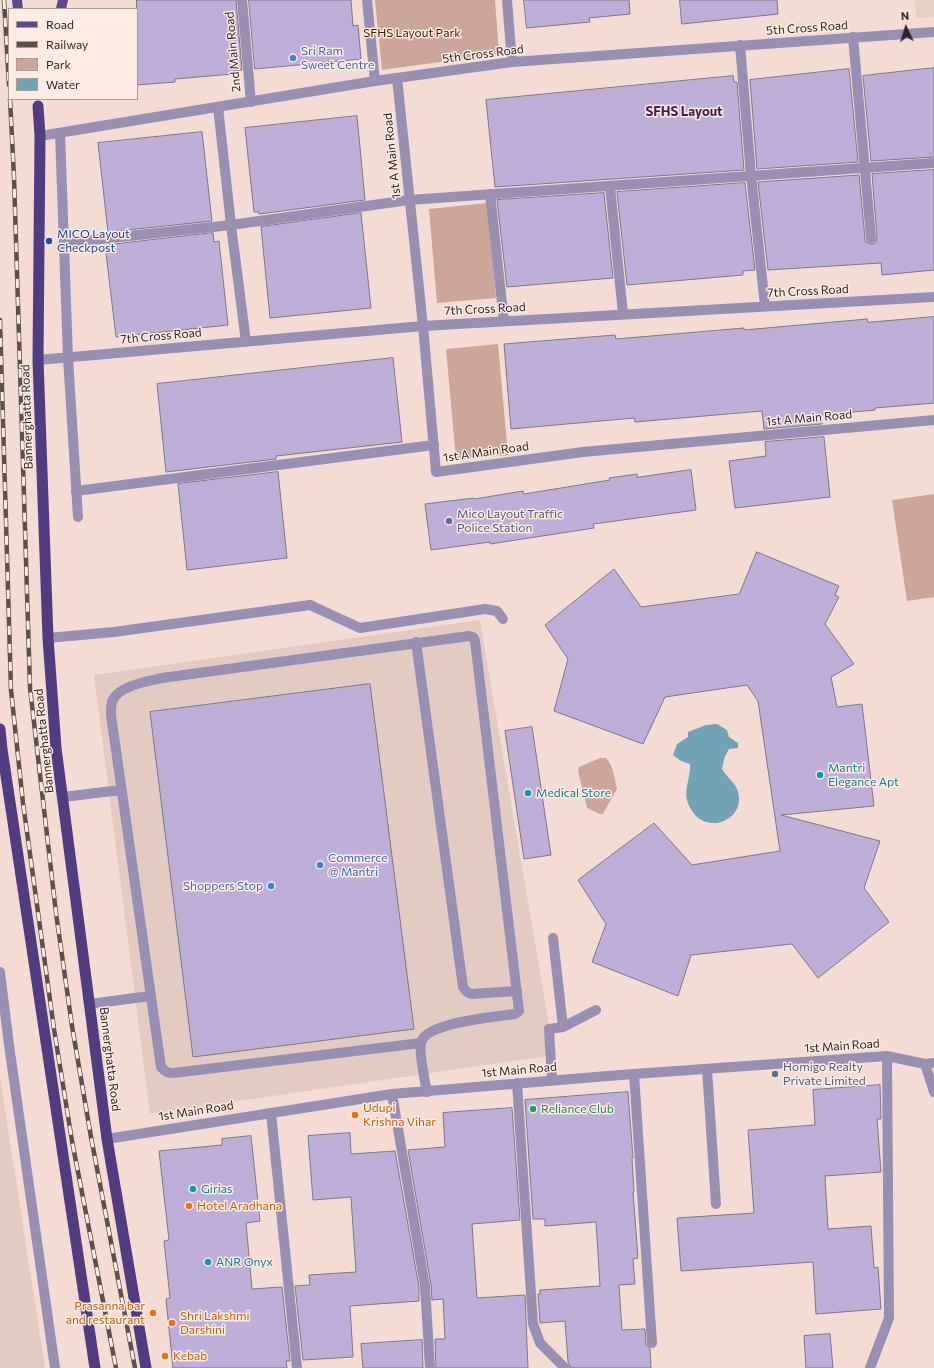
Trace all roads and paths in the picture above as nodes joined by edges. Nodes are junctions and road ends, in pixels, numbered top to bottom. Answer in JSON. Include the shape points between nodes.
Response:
{"nodes":[{"id":1,"x":242,"y":0,"type":"edge"},
{"id":2,"x":367,"y":0,"type":"edge"},
{"id":3,"x":507,"y":0,"type":"edge"},
{"id":4,"x":934,"y":32,"type":"edge"},
{"id":5,"x":853,"y":38,"type":"junction"},
{"id":6,"x":740,"y":45,"type":"junction"},
{"id":7,"x":512,"y":62,"type":"junction"},
{"id":8,"x":397,"y":78,"type":"junction"},
{"id":9,"x":374,"y":81,"type":"junction"},
{"id":10,"x":37,"y":101,"type":"edge"},
{"id":11,"x":251,"y":102,"type":"junction"},
{"id":12,"x":218,"y":107,"type":"junction"},
{"id":13,"x":60,"y":133,"type":"junction"},
{"id":14,"x":40,"y":136,"type":"junction"},
{"id":15,"x":934,"y":163,"type":"edge"},
{"id":16,"x":864,"y":168,"type":"junction"},
{"id":17,"x":751,"y":175,"type":"junction"},
{"id":18,"x":610,"y":186,"type":"junction"},
{"id":19,"x":490,"y":194,"type":"junction"},
{"id":20,"x":409,"y":200,"type":"junction"},
{"id":21,"x":231,"y":225,"type":"junction"},
{"id":22,"x":871,"y":238,"type":"dead end"},
{"id":23,"x":64,"y":243,"type":"junction"},
{"id":24,"x":934,"y":297,"type":"edge"},
{"id":25,"x":765,"y":306,"type":"junction"},
{"id":26,"x":623,"y":314,"type":"junction"},
{"id":27,"x":504,"y":321,"type":"junction"},
{"id":28,"x":423,"y":326,"type":"junction"},
{"id":29,"x":246,"y":342,"type":"junction"},
{"id":30,"x":68,"y":358,"type":"junction"},
{"id":31,"x":38,"y":360,"type":"junction"},
{"id":32,"x":934,"y":420,"type":"edge"},
{"id":33,"x":434,"y":446,"type":"junction"},
{"id":34,"x":76,"y":491,"type":"junction"},
{"id":35,"x":78,"y":517,"type":"dead end"},
{"id":36,"x":503,"y":619,"type":"dead end"},
{"id":37,"x":48,"y":638,"type":"junction"},
{"id":38,"x":416,"y":642,"type":"junction"},
{"id":39,"x":0,"y":729,"type":"edge"},
{"id":40,"x":1,"y":749,"type":"edge"},
{"id":41,"x":121,"y":790,"type":"junction"},
{"id":42,"x":63,"y":797,"type":"junction"},
{"id":43,"x":552,"y":938,"type":"dead end"},
{"id":44,"x":0,"y":972,"type":"edge"},
{"id":45,"x":517,"y":991,"type":"junction"},
{"id":46,"x":150,"y":996,"type":"junction"},
{"id":47,"x":90,"y":1004,"type":"junction"},
{"id":48,"x":596,"y":1010,"type":"dead end"},
{"id":49,"x":563,"y":1027,"type":"junction"},
{"id":50,"x":421,"y":1043,"type":"junction"},
{"id":51,"x":887,"y":1056,"type":"junction"},
{"id":52,"x":929,"y":1063,"type":"edge"},
{"id":53,"x":707,"y":1069,"type":"junction"},
{"id":54,"x":634,"y":1074,"type":"junction"},
{"id":55,"x":552,"y":1080,"type":"junction"},
{"id":56,"x":517,"y":1083,"type":"junction"},
{"id":57,"x":426,"y":1092,"type":"junction"},
{"id":58,"x":934,"y":1092,"type":"edge"},
{"id":59,"x":392,"y":1094,"type":"junction"},
{"id":60,"x":271,"y":1113,"type":"junction"},
{"id":61,"x":107,"y":1139,"type":"junction"},
{"id":62,"x":716,"y":1204,"type":"dead end"},
{"id":63,"x":652,"y":1343,"type":"dead end"},
{"id":64,"x":55,"y":1368,"type":"edge"},
{"id":65,"x":95,"y":1368,"type":"edge"},
{"id":66,"x":146,"y":1368,"type":"edge"},
{"id":67,"x":297,"y":1368,"type":"edge"},
{"id":68,"x":430,"y":1368,"type":"edge"},
{"id":69,"x":565,"y":1368,"type":"edge"},
{"id":70,"x":870,"y":1368,"type":"edge"}],
"edges":[{"from":1,"to":11,"type":"street","name":"2nd Main Road"},
{"from":2,"to":9,"type":"street"},
{"from":3,"to":7,"type":"street"},
{"from":4,"to":5,"type":"street","name":"5th Cross Road"},
{"from":5,"to":6,"type":"street","name":"5th Cross Road"},
{"from":5,"to":16,"type":"street"},
{"from":6,"to":7,"type":"street","name":"5th Cross Road"},
{"from":6,"to":17,"type":"street"},
{"from":7,"to":8,"type":"street","name":"5th Cross Road"},
{"from":8,"to":9,"type":"street","name":"5th Cross Road"},
{"from":8,"to":20,"type":"street","name":"1st A Main Road"},
{"from":9,"to":11,"type":"street","name":"5th Cross Road"},
{"from":10,"to":14,"type":"highway","name":"Bannerghatta Road"},
{"from":11,"to":12,"type":"street","name":"5th Cross Road"},
{"from":12,"to":13,"type":"street","name":"5th Cross Road"},
{"from":12,"to":21,"type":"street"},
{"from":13,"to":14,"type":"street","name":"5th Cross Road"},
{"from":13,"to":23,"type":"street"},
{"from":14,"to":31,"type":"highway","name":"Bannerghatta Road"},
{"from":15,"to":16,"type":"street"},
{"from":16,"to":17,"type":"street"},
{"from":16,"to":22,"type":"street"},
{"from":17,"to":18,"type":"street"},
{"from":17,"to":25,"type":"street"},
{"from":18,"to":19,"type":"street"},
{"from":18,"to":26,"type":"street"},
{"from":19,"to":20,"type":"street"},
{"from":19,"to":27,"type":"street"},
{"from":20,"to":21,"type":"street"},
{"from":20,"to":28,"type":"street","name":"1st A Main Road"},
{"from":21,"to":23,"type":"street"},
{"from":21,"to":29,"type":"street"},
{"from":23,"to":30,"type":"street"},
{"from":24,"to":25,"type":"street","name":"7th Cross Road"},
{"from":25,"to":26,"type":"street","name":"7th Cross Road"},
{"from":26,"to":27,"type":"street","name":"7th Cross Road"},
{"from":27,"to":28,"type":"street","name":"7th Cross Road"},
{"from":28,"to":29,"type":"street","name":"7th Cross Road"},
{"from":28,"to":33,"type":"street","name":"1st A Main Road"},
{"from":29,"to":30,"type":"street","name":"7th Cross Road"},
{"from":30,"to":31,"type":"street","name":"7th Cross Road"},
{"from":30,"to":34,"type":"street"},
{"from":31,"to":37,"type":"highway","name":"Bannerghatta Road"},
{"from":32,"to":33,"type":"street","name":"1st A Main Road","via":[[583,452],[436,472]]},
{"from":33,"to":34,"type":"street"},
{"from":34,"to":35,"type":"street"},
{"from":36,"to":37,"type":"street","via":[[497,611],[485,608],[360,628],[310,605],[114,632]]},
{"from":37,"to":42,"type":"highway","name":"Bannerghatta Road","via":[[56,748]]},
{"from":38,"to":41,"type":"street","via":[[162,678],[120,692],[112,701],[111,715]]},
{"from":38,"to":45,"type":"street","via":[[463,987],[472,994]]},
{"from":38,"to":45,"type":"street","via":[[469,636],[475,641]]},
{"from":39,"to":40,"type":"highway"},
{"from":40,"to":65,"type":"highway"},
{"from":41,"to":42,"type":"street"},
{"from":41,"to":46,"type":"street"},
{"from":42,"to":47,"type":"highway","name":"Bannerghatta Road"},
{"from":43,"to":49,"type":"street"},
{"from":44,"to":64,"type":"street","via":[[8,1045]]},
{"from":45,"to":50,"type":"street","via":[[519,1011],[515,1014],[450,1024],[425,1035]]},
{"from":46,"to":47,"type":"street"},
{"from":46,"to":50,"type":"street","via":[[161,1067],[171,1074]]},
{"from":47,"to":61,"type":"highway","name":"Bannerghatta Road"},
{"from":48,"to":49,"type":"street"},
{"from":49,"to":55,"type":"street","via":[[549,1029]]},
{"from":50,"to":57,"type":"street"},
{"from":51,"to":52,"type":"street","name":"1st Main Road"},
{"from":51,"to":53,"type":"street","name":"1st Main Road"},
{"from":51,"to":70,"type":"street","via":[[890,1318]]},
{"from":52,"to":58,"type":"street"},
{"from":53,"to":54,"type":"street","name":"1st Main Road"},
{"from":53,"to":62,"type":"street"},
{"from":54,"to":55,"type":"street","name":"1st Main Road"},
{"from":54,"to":63,"type":"street"},
{"from":55,"to":56,"type":"street","name":"1st Main Road"},
{"from":56,"to":57,"type":"street","name":"1st Main Road"},
{"from":56,"to":69,"type":"street","via":[[533,1324],[540,1344]]},
{"from":57,"to":59,"type":"street","name":"1st Main Road"},
{"from":59,"to":60,"type":"street","name":"1st Main Road"},
{"from":59,"to":68,"type":"street","via":[[425,1286]]},
{"from":60,"to":61,"type":"street","name":"1st Main Road"},
{"from":60,"to":67,"type":"street"},
{"from":61,"to":66,"type":"highway","name":"Bannerghatta Road"}]}
